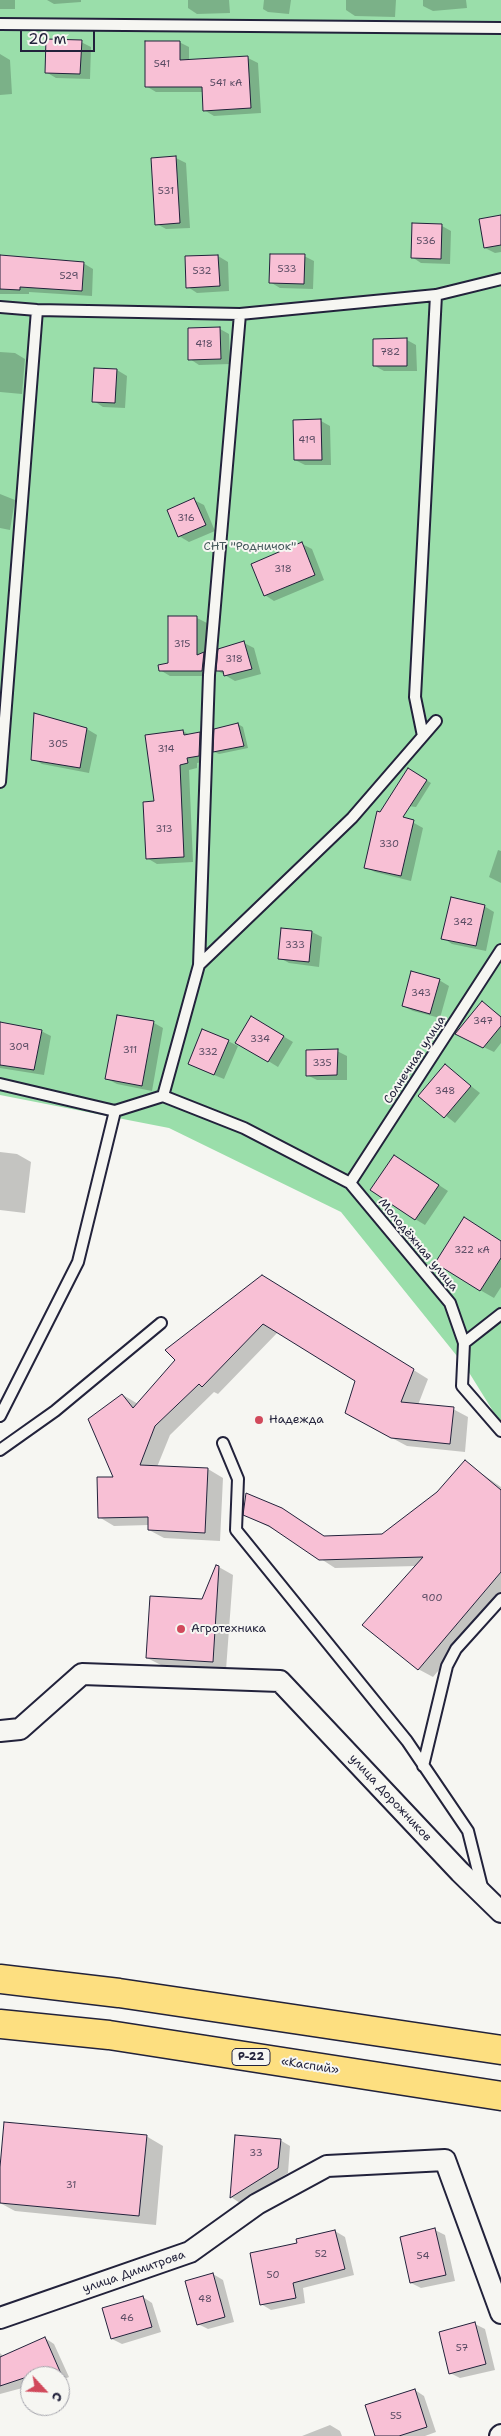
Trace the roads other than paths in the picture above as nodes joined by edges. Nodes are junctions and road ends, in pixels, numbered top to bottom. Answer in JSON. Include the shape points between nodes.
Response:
{"nodes":[{"id":1,"x":0,"y":24,"type":"edge"},
{"id":2,"x":501,"y":28,"type":"edge"},
{"id":3,"x":501,"y":279,"type":"edge"},
{"id":4,"x":436,"y":295,"type":"junction"},
{"id":5,"x":0,"y":306,"type":"edge"},
{"id":6,"x":37,"y":310,"type":"junction"},
{"id":7,"x":240,"y":314,"type":"junction"},
{"id":8,"x":436,"y":721,"type":"dead end"},
{"id":9,"x":423,"y":736,"type":"junction"},
{"id":10,"x":0,"y":782,"type":"edge"},
{"id":11,"x":501,"y":950,"type":"edge"},
{"id":12,"x":199,"y":966,"type":"junction"},
{"id":13,"x":0,"y":1084,"type":"edge"},
{"id":14,"x":163,"y":1096,"type":"junction"},
{"id":15,"x":115,"y":1111,"type":"junction"},
{"id":16,"x":350,"y":1183,"type":"junction"},
{"id":17,"x":501,"y":1314,"type":"edge"},
{"id":18,"x":161,"y":1322,"type":"dead end"},
{"id":19,"x":464,"y":1343,"type":"junction"},
{"id":20,"x":0,"y":1416,"type":"edge"},
{"id":21,"x":501,"y":1431,"type":"edge"},
{"id":22,"x":223,"y":1443,"type":"dead end"},
{"id":23,"x":0,"y":1450,"type":"edge"},
{"id":24,"x":501,"y":1599,"type":"edge"},
{"id":25,"x":0,"y":1730,"type":"edge"},
{"id":26,"x":424,"y":1766,"type":"junction"},
{"id":27,"x":484,"y":1894,"type":"junction"},
{"id":28,"x":501,"y":1912,"type":"edge"},
{"id":29,"x":0,"y":1979,"type":"edge"},
{"id":30,"x":0,"y":2024,"type":"edge"},
{"id":31,"x":501,"y":2050,"type":"edge"},
{"id":32,"x":501,"y":2096,"type":"edge"},
{"id":33,"x":501,"y":2313,"type":"edge"},
{"id":34,"x":0,"y":2318,"type":"edge"}],
"edges":[{"from":1,"to":2,"type":"lane"},
{"from":3,"to":4,"type":"lane"},
{"from":4,"to":7,"type":"lane"},
{"from":4,"to":9,"type":"lane","via":[[414,697]]},
{"from":5,"to":6,"type":"lane"},
{"from":6,"to":7,"type":"lane"},
{"from":6,"to":10,"type":"lane"},
{"from":7,"to":12,"type":"lane","via":[[209,675]]},
{"from":8,"to":9,"type":"lane"},
{"from":9,"to":12,"type":"lane","via":[[352,818]]},
{"from":11,"to":16,"type":"lane","name":"Солнечная улица"},
{"from":12,"to":14,"type":"lane"},
{"from":13,"to":15,"type":"lane"},
{"from":14,"to":15,"type":"lane"},
{"from":14,"to":16,"type":"lane","via":[[244,1128]]},
{"from":15,"to":20,"type":"lane","via":[[78,1262]]},
{"from":16,"to":19,"type":"lane","name":"Молодёжная улица","via":[[450,1302]]},
{"from":17,"to":19,"type":"lane"},
{"from":18,"to":23,"type":"lane","via":[[55,1411]]},
{"from":19,"to":21,"type":"lane","name":"Молодёжная улица","via":[[462,1386]]},
{"from":22,"to":26,"type":"lane","via":[[238,1479],[236,1530]]},
{"from":24,"to":26,"type":"lane","via":[[456,1649],[446,1666]]},
{"from":25,"to":27,"type":"street","name":"улица Дорожников","via":[[20,1729],[82,1674],[280,1681]]},
{"from":26,"to":27,"type":"lane","via":[[468,1831]]},
{"from":27,"to":28,"type":"street","name":"улица Дорожников"},
{"from":29,"to":31,"type":"highway","via":[[119,1993]]},
{"from":30,"to":32,"type":"highway","name":"«Каспий»","number":"Р-22","via":[[109,2035]]},
{"from":33,"to":34,"type":"street","name":"улица Димитрова","via":[[445,2160],[327,2166],[257,2204],[190,2252]]}]}
